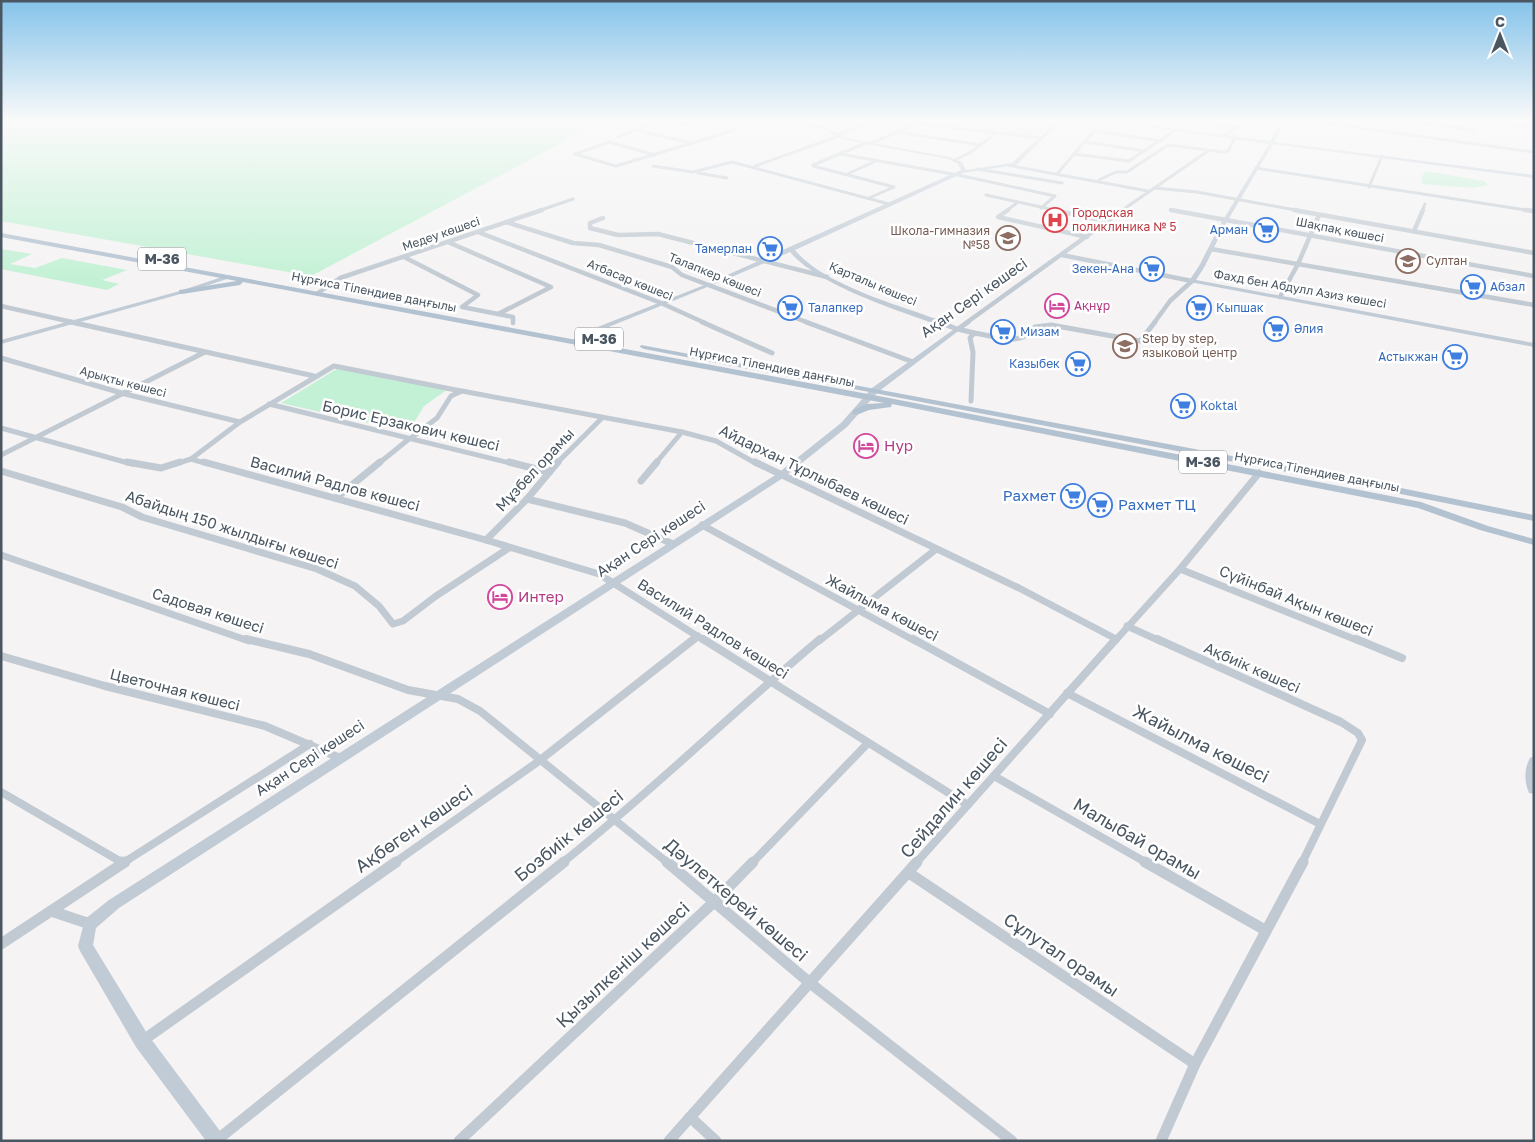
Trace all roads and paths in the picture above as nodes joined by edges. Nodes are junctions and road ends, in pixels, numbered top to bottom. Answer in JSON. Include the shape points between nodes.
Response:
{"nodes":[{"id":1,"x":706,"y":174,"type":"edge"},
{"id":2,"x":784,"y":174,"type":"edge"},
{"id":3,"x":848,"y":174,"type":"edge"},
{"id":4,"x":960,"y":174,"type":"edge"},
{"id":5,"x":961,"y":174,"type":"edge"},
{"id":6,"x":1009,"y":174,"type":"edge"},
{"id":7,"x":1070,"y":174,"type":"edge"},
{"id":8,"x":1111,"y":174,"type":"edge"},
{"id":9,"x":1174,"y":174,"type":"edge"},
{"id":10,"x":1252,"y":174,"type":"edge"},
{"id":11,"x":1293,"y":174,"type":"edge"},
{"id":12,"x":1374,"y":174,"type":"edge"},
{"id":13,"x":1514,"y":174,"type":"edge"},
{"id":14,"x":1534,"y":177,"type":"edge"},
{"id":15,"x":727,"y":178,"type":"dead end"},
{"id":16,"x":1099,"y":180,"type":"junction"},
{"id":17,"x":1062,"y":183,"type":"dead end"},
{"id":18,"x":1369,"y":187,"type":"junction"},
{"id":19,"x":1154,"y":188,"type":"junction"},
{"id":20,"x":1148,"y":191,"type":"junction"},
{"id":21,"x":986,"y":195,"type":"dead end"},
{"id":22,"x":869,"y":198,"type":"junction"},
{"id":23,"x":573,"y":199,"type":"dead end"},
{"id":24,"x":1237,"y":199,"type":"junction"},
{"id":25,"x":1017,"y":203,"type":"junction"},
{"id":26,"x":889,"y":204,"type":"junction"},
{"id":27,"x":1425,"y":204,"type":"dead end"},
{"id":28,"x":1041,"y":208,"type":"junction"},
{"id":29,"x":1171,"y":210,"type":"dead end"},
{"id":30,"x":1534,"y":211,"type":"edge"},
{"id":31,"x":1319,"y":215,"type":"junction"},
{"id":32,"x":603,"y":218,"type":"dead end"},
{"id":33,"x":1225,"y":219,"type":"junction"},
{"id":34,"x":1106,"y":221,"type":"junction"},
{"id":35,"x":506,"y":222,"type":"junction"},
{"id":36,"x":1,"y":229,"type":"edge"},
{"id":37,"x":1414,"y":231,"type":"junction"},
{"id":38,"x":478,"y":232,"type":"junction"},
{"id":39,"x":1311,"y":234,"type":"junction"},
{"id":40,"x":1,"y":235,"type":"edge"},
{"id":41,"x":1087,"y":237,"type":"junction"},
{"id":42,"x":448,"y":242,"type":"junction"},
{"id":43,"x":1211,"y":248,"type":"junction"},
{"id":44,"x":791,"y":249,"type":"junction"},
{"id":45,"x":1534,"y":253,"type":"edge"},
{"id":46,"x":1062,"y":254,"type":"junction"},
{"id":47,"x":404,"y":257,"type":"junction"},
{"id":48,"x":767,"y":260,"type":"junction"},
{"id":49,"x":1298,"y":264,"type":"junction"},
{"id":50,"x":1534,"y":276,"type":"edge"},
{"id":51,"x":228,"y":277,"type":"junction"},
{"id":52,"x":827,"y":277,"type":"junction"},
{"id":53,"x":1192,"y":281,"type":"junction"},
{"id":54,"x":268,"y":284,"type":"junction"},
{"id":55,"x":709,"y":284,"type":"junction"},
{"id":56,"x":320,"y":291,"type":"junction"},
{"id":57,"x":182,"y":292,"type":"junction"},
{"id":58,"x":1280,"y":297,"type":"junction"},
{"id":59,"x":662,"y":303,"type":"junction"},
{"id":60,"x":1534,"y":305,"type":"edge"},
{"id":61,"x":1,"y":306,"type":"edge"},
{"id":62,"x":498,"y":314,"type":"junction"},
{"id":63,"x":78,"y":322,"type":"junction"},
{"id":64,"x":513,"y":323,"type":"junction"},
{"id":65,"x":958,"y":329,"type":"junction"},
{"id":66,"x":974,"y":333,"type":"junction"},
{"id":67,"x":585,"y":336,"type":"junction"},
{"id":68,"x":1,"y":342,"type":"edge"},
{"id":69,"x":576,"y":342,"type":"junction"},
{"id":70,"x":1534,"y":346,"type":"edge"},
{"id":71,"x":206,"y":352,"type":"junction"},
{"id":72,"x":772,"y":353,"type":"dead end"},
{"id":73,"x":1,"y":358,"type":"edge"},
{"id":74,"x":913,"y":362,"type":"junction"},
{"id":75,"x":314,"y":376,"type":"junction"},
{"id":76,"x":462,"y":391,"type":"junction"},
{"id":77,"x":871,"y":393,"type":"junction"},
{"id":78,"x":125,"y":394,"type":"junction"},
{"id":79,"x":926,"y":399,"type":"junction"},
{"id":80,"x":971,"y":401,"type":"junction"},
{"id":81,"x":269,"y":404,"type":"junction"},
{"id":82,"x":991,"y":405,"type":"junction"},
{"id":83,"x":918,"y":407,"type":"junction"},
{"id":84,"x":856,"y":412,"type":"junction"},
{"id":85,"x":1019,"y":417,"type":"junction"},
{"id":86,"x":602,"y":418,"type":"junction"},
{"id":87,"x":240,"y":422,"type":"junction"},
{"id":88,"x":1,"y":428,"type":"edge"},
{"id":89,"x":682,"y":432,"type":"junction"},
{"id":90,"x":37,"y":438,"type":"junction"},
{"id":91,"x":410,"y":439,"type":"junction"},
{"id":92,"x":1154,"y":448,"type":"junction"},
{"id":93,"x":1,"y":455,"type":"edge"},
{"id":94,"x":191,"y":459,"type":"junction"},
{"id":95,"x":1,"y":472,"type":"edge"},
{"id":96,"x":548,"y":472,"type":"junction"},
{"id":97,"x":1260,"y":473,"type":"junction"},
{"id":98,"x":780,"y":476,"type":"junction"},
{"id":99,"x":641,"y":481,"type":"dead end"},
{"id":100,"x":1386,"y":488,"type":"junction"},
{"id":101,"x":336,"y":498,"type":"junction"},
{"id":102,"x":527,"y":499,"type":"junction"},
{"id":103,"x":1420,"y":500,"type":"junction"},
{"id":104,"x":1534,"y":518,"type":"edge"},
{"id":105,"x":702,"y":526,"type":"junction"},
{"id":106,"x":486,"y":540,"type":"junction"},
{"id":107,"x":1534,"y":542,"type":"edge"},
{"id":108,"x":673,"y":544,"type":"junction"},
{"id":109,"x":510,"y":548,"type":"junction"},
{"id":110,"x":935,"y":550,"type":"junction"},
{"id":111,"x":1,"y":554,"type":"edge"},
{"id":112,"x":1180,"y":569,"type":"junction"},
{"id":113,"x":613,"y":583,"type":"junction"},
{"id":114,"x":856,"y":610,"type":"junction"},
{"id":115,"x":1127,"y":626,"type":"junction"},
{"id":116,"x":698,"y":636,"type":"junction"},
{"id":117,"x":1116,"y":639,"type":"junction"},
{"id":118,"x":1,"y":656,"type":"edge"},
{"id":119,"x":1402,"y":658,"type":"dead end"},
{"id":120,"x":770,"y":681,"type":"junction"},
{"id":121,"x":1067,"y":693,"type":"junction"},
{"id":122,"x":435,"y":697,"type":"junction"},
{"id":123,"x":1050,"y":714,"type":"junction"},
{"id":124,"x":868,"y":743,"type":"junction"},
{"id":125,"x":310,"y":744,"type":"junction"},
{"id":126,"x":340,"y":758,"type":"junction"},
{"id":127,"x":539,"y":761,"type":"junction"},
{"id":128,"x":1533,"y":762,"type":"edge"},
{"id":129,"x":994,"y":776,"type":"junction"},
{"id":130,"x":1534,"y":789,"type":"edge"},
{"id":131,"x":1,"y":792,"type":"edge"},
{"id":132,"x":968,"y":805,"type":"junction"},
{"id":133,"x":615,"y":821,"type":"junction"},
{"id":134,"x":1320,"y":824,"type":"junction"},
{"id":135,"x":124,"y":863,"type":"junction"},
{"id":136,"x":909,"y":872,"type":"junction"},
{"id":137,"x":715,"y":901,"type":"junction"},
{"id":138,"x":51,"y":911,"type":"junction"},
{"id":139,"x":90,"y":924,"type":"junction"},
{"id":140,"x":1265,"y":930,"type":"junction"},
{"id":141,"x":1,"y":944,"type":"edge"},
{"id":142,"x":810,"y":983,"type":"junction"},
{"id":143,"x":142,"y":1041,"type":"junction"},
{"id":144,"x":1195,"y":1064,"type":"junction"},
{"id":145,"x":690,"y":1117,"type":"junction"},
{"id":146,"x":217,"y":1141,"type":"edge"},
{"id":147,"x":459,"y":1141,"type":"edge"},
{"id":148,"x":669,"y":1141,"type":"edge"},
{"id":149,"x":716,"y":1141,"type":"edge"},
{"id":150,"x":1012,"y":1141,"type":"edge"},
{"id":151,"x":1160,"y":1141,"type":"edge"}],
"edges":[{"from":1,"to":15,"type":"street"},
{"from":2,"to":22,"type":"street"},
{"from":3,"to":22,"type":"street","via":[[894,187]]},
{"from":4,"to":26,"type":"street"},
{"from":5,"to":28,"type":"street","via":[[1056,197]]},
{"from":6,"to":17,"type":"street"},
{"from":7,"to":16,"type":"street"},
{"from":8,"to":16,"type":"street","name":"Ақан Сері көшесі"},
{"from":9,"to":19,"type":"street","name":"Ақан Сері көшесі"},
{"from":10,"to":24,"type":"street"},
{"from":11,"to":18,"type":"street"},
{"from":12,"to":18,"type":"street"},
{"from":13,"to":14,"type":"street"},
{"from":16,"to":20,"type":"street"},
{"from":18,"to":30,"type":"street"},
{"from":19,"to":20,"type":"street","name":"Ақан Сері көшесі"},
{"from":19,"to":24,"type":"street"},
{"from":20,"to":34,"type":"street","name":"Ақан Сері көшесі"},
{"from":21,"to":25,"type":"street"},
{"from":22,"to":26,"type":"street"},
{"from":23,"to":35,"type":"street","name":"Медеу көшесі"},
{"from":24,"to":31,"type":"street"},
{"from":24,"to":33,"type":"street"},
{"from":25,"to":28,"type":"street"},
{"from":25,"to":41,"type":"street","via":[[998,217]]},
{"from":26,"to":44,"type":"street"},
{"from":27,"to":37,"type":"street"},
{"from":28,"to":34,"type":"street"},
{"from":29,"to":33,"type":"street","name":"Шақпақ көшесі"},
{"from":31,"to":37,"type":"street"},
{"from":31,"to":39,"type":"street"},
{"from":32,"to":48,"type":"street","via":[[590,223],[590,228],[618,235],[658,234]]},
{"from":33,"to":39,"type":"street","name":"Шақпақ көшесі"},
{"from":33,"to":43,"type":"street"},
{"from":34,"to":41,"type":"street","name":"Ақан Сері көшесі"},
{"from":35,"to":38,"type":"street","name":"Медеу көшесі"},
{"from":35,"to":55,"type":"street","name":"Талапкер көшесі","via":[[573,243],[599,245],[636,256]]},
{"from":36,"to":56,"type":"main road","name":"Нұрғиса Тілендиев даңғылы","number":"M-36"},
{"from":37,"to":45,"type":"street"},
{"from":38,"to":42,"type":"street","name":"Медеу көшесі"},
{"from":38,"to":59,"type":"street","name":"Атбасар көшесі"},
{"from":39,"to":49,"type":"street"},
{"from":39,"to":50,"type":"street","name":"Шақпақ көшесі"},
{"from":40,"to":51,"type":"main road","name":"Нұрғиса Тілендиев даңғылы","number":"M-36"},
{"from":41,"to":46,"type":"street","name":"Ақан Сері көшесі"},
{"from":42,"to":47,"type":"street","name":"Медеу көшесі"},
{"from":42,"to":62,"type":"street","via":[[551,287]]},
{"from":43,"to":49,"type":"street","name":"Фахд бен Абдулл Азиз көшесі"},
{"from":43,"to":53,"type":"street"},
{"from":44,"to":48,"type":"street"},
{"from":44,"to":52,"type":"street","name":"Қарталы көшесі","via":[[794,256]]},
{"from":46,"to":53,"type":"street","name":"Фахд бен Абдулл Азиз көшесі"},
{"from":46,"to":65,"type":"street","name":"Ақан Сері көшесі"},
{"from":47,"to":56,"type":"street","name":"Медеу көшесі","via":[[340,278]]},
{"from":47,"to":62,"type":"street","via":[[478,295],[462,307]]},
{"from":48,"to":52,"type":"street"},
{"from":48,"to":55,"type":"street"},
{"from":49,"to":58,"type":"street"},
{"from":49,"to":60,"type":"street","name":"Фахд бен Абдулл Азиз көшесі"},
{"from":51,"to":54,"type":"main road","name":"Нұрғиса Тілендиев даңғылы","number":"M-36"},
{"from":51,"to":57,"type":"street"},
{"from":52,"to":65,"type":"street","name":"Қарталы көшесі"},
{"from":53,"to":58,"type":"street","name":"Фахд бен Абдулл Азиз көшесі"},
{"from":53,"to":66,"type":"street","name":"Қарталы көшесі","via":[[1181,289],[1140,341],[1050,325],[1035,327],[1021,340]]},
{"from":54,"to":56,"type":"main road","name":"Нұрғиса Тілендиев даңғылы","number":"M-36"},
{"from":54,"to":57,"type":"main road","via":[[236,283]]},
{"from":55,"to":59,"type":"street"},
{"from":55,"to":74,"type":"street","name":"Талапкер көшесі"},
{"from":56,"to":64,"type":"main road","name":"Нұрғиса Тілендиев даңғылы","number":"M-36"},
{"from":56,"to":69,"type":"main road","name":"Нұрғиса Тілендиев даңғылы","number":"M-36"},
{"from":57,"to":63,"type":"street"},
{"from":58,"to":70,"type":"street","name":"Фахд бен Абдулл Азиз көшесі"},
{"from":59,"to":67,"type":"street"},
{"from":59,"to":72,"type":"street","name":"Атбасар көшесі"},
{"from":61,"to":63,"type":"street"},
{"from":62,"to":64,"type":"street","via":[[513,317]]},
{"from":63,"to":68,"type":"street"},
{"from":63,"to":71,"type":"street"},
{"from":64,"to":67,"type":"main road","name":"Нұрғиса Тілендиев даңғылы","number":"M-36"},
{"from":65,"to":66,"type":"street","name":"Қарталы көшесі"},
{"from":65,"to":74,"type":"street","name":"Ақан Сері көшесі"},
{"from":66,"to":80,"type":"street","via":[[970,338],[973,352]]},
{"from":67,"to":69,"type":"street"},
{"from":67,"to":77,"type":"main road","name":"Нұрғиса Тілендиев даңғылы","number":"M-36"},
{"from":69,"to":77,"type":"main road","name":"Нұрғиса Тілендиев даңғылы","number":"M-36"},
{"from":71,"to":75,"type":"street"},
{"from":71,"to":78,"type":"street"},
{"from":73,"to":78,"type":"street","name":"Арықты көшесі"},
{"from":74,"to":77,"type":"street","name":"Ақан Сері көшесі"},
{"from":75,"to":76,"type":"street","name":"Айдархан Тұрлыбаев көшесі","via":[[340,366]]},
{"from":75,"to":81,"type":"street","name":"Айдархан Тұрлыбаев көшесі"},
{"from":76,"to":86,"type":"street","name":"Айдархан Тұрлыбаев көшесі"},
{"from":76,"to":91,"type":"street","via":[[451,396],[437,418]]},
{"from":77,"to":79,"type":"main road","name":"Нұрғиса Тілендиев даңғылы","number":"M-36"},
{"from":77,"to":83,"type":"main road","name":"Нұрғиса Тілендиев даңғылы","number":"M-36"},
{"from":77,"to":84,"type":"street","name":"Ақан Сері көшесі"},
{"from":78,"to":87,"type":"street","name":"Арықты көшесі"},
{"from":78,"to":90,"type":"street"},
{"from":79,"to":80,"type":"main road"},
{"from":79,"to":85,"type":"main road","name":"Нұрғиса Тілендиев даңғылы","number":"M-36"},
{"from":80,"to":82,"type":"main road"},
{"from":81,"to":87,"type":"street","name":"Айдархан Тұрлыбаев көшесі"},
{"from":81,"to":91,"type":"street","name":"Борис Ерзакович көшесі"},
{"from":82,"to":85,"type":"main road"},
{"from":82,"to":100,"type":"main road","via":[[1324,470]]},
{"from":83,"to":84,"type":"main road","via":[[880,405]]},
{"from":83,"to":92,"type":"main road","name":"Нұрғиса Тілендиев даңғылы","number":"M-36"},
{"from":84,"to":98,"type":"street","name":"Ақан Сері көшесі"},
{"from":85,"to":92,"type":"main road","name":"Нұрғиса Тілендиев даңғылы","number":"M-36"},
{"from":86,"to":89,"type":"street","name":"Айдархан Тұрлыбаев көшесі"},
{"from":86,"to":96,"type":"street","name":"Мұзбел орамы"},
{"from":87,"to":94,"type":"street","name":"Айдархан Тұрлыбаев көшесі"},
{"from":88,"to":90,"type":"street"},
{"from":89,"to":98,"type":"street","name":"Айдархан Тұрлыбаев көшесі","via":[[716,441]]},
{"from":89,"to":99,"type":"street"},
{"from":90,"to":93,"type":"street"},
{"from":90,"to":94,"type":"street","via":[[151,468]]},
{"from":91,"to":96,"type":"street","name":"Борис Ерзакович көшесі"},
{"from":91,"to":101,"type":"street"},
{"from":92,"to":97,"type":"main road","name":"Нұрғиса Тілендиев даңғылы","number":"M-36"},
{"from":92,"to":100,"type":"main road","name":"Нұрғиса Тілендиев даңғылы","number":"M-36"},
{"from":94,"to":101,"type":"street","name":"Василий Радлов көшесі"},
{"from":95,"to":109,"type":"street","name":"Абайдың 150 жылдығы көшесі","via":[[318,569],[355,586],[379,606],[393,624],[403,621]]},
{"from":96,"to":102,"type":"street","name":"Мұзбел орамы"},
{"from":97,"to":103,"type":"main road","name":"Нұрғиса Тілендиев даңғылы","number":"M-36"},
{"from":97,"to":112,"type":"street","name":"Сейдалин көшесі"},
{"from":98,"to":105,"type":"street","name":"Ақан Сері көшесі"},
{"from":98,"to":110,"type":"street","name":"Айдархан Тұрлыбаев көшесі"},
{"from":100,"to":103,"type":"main road","name":"Нұрғиса Тілендиев даңғылы","number":"M-36"},
{"from":101,"to":106,"type":"street","name":"Василий Радлов көшесі"},
{"from":102,"to":106,"type":"street","name":"Мұзбел орамы"},
{"from":102,"to":108,"type":"street","via":[[625,524]]},
{"from":103,"to":104,"type":"main road","name":"Нұрғиса Тілендиев даңғылы","number":"M-36"},
{"from":103,"to":107,"type":"main road","name":"Нұрғиса Тілендиев даңғылы","number":"M-36","via":[[1484,528]]},
{"from":105,"to":108,"type":"street","name":"Ақан Сері көшесі"},
{"from":105,"to":114,"type":"street","name":"Жайлыма көшесі"},
{"from":106,"to":109,"type":"street","name":"Василий Радлов көшесі"},
{"from":108,"to":113,"type":"street","name":"Ақан Сері көшесі"},
{"from":109,"to":113,"type":"street","name":"Василий Радлов көшесі","via":[[572,564]]},
{"from":110,"to":114,"type":"street","name":"Бозбиік көшесі"},
{"from":110,"to":117,"type":"street","name":"Айдархан Тұрлыбаев көшесі","via":[[1018,588]]},
{"from":111,"to":122,"type":"street","name":"Садовая көшесі","via":[[253,642],[309,654],[394,686]]},
{"from":112,"to":115,"type":"street","name":"Сейдалин көшесі"},
{"from":112,"to":119,"type":"street","name":"Сүйінбай Ақын көшесі"},
{"from":113,"to":116,"type":"street","name":"Василий Радлов көшесі"},
{"from":113,"to":122,"type":"street","name":"Ақан Сері көшесі"},
{"from":114,"to":120,"type":"street","name":"Бозбиік көшесі"},
{"from":114,"to":123,"type":"street","name":"Жайлыма көшесі"},
{"from":115,"to":117,"type":"street","name":"Сейдалин көшесі"},
{"from":115,"to":134,"type":"street","name":"Ақбиік көшесі","via":[[1358,733],[1362,740]]},
{"from":116,"to":120,"type":"street","name":"Василий Радлов көшесі"},
{"from":116,"to":127,"type":"street","name":"Ақбөген көшесі"},
{"from":117,"to":121,"type":"street","name":"Сейдалин көшесі"},
{"from":118,"to":125,"type":"street","name":"Цветочная көшесі","via":[[104,686],[265,726]]},
{"from":120,"to":124,"type":"street","name":"Василий Радлов көшесі"},
{"from":120,"to":133,"type":"street","name":"Бозбиік көшесі"},
{"from":121,"to":123,"type":"street","name":"Сейдалин көшесі"},
{"from":121,"to":134,"type":"street","name":"Жайылма көшесі"},
{"from":122,"to":126,"type":"street","name":"Ақан Сері көшесі"},
{"from":122,"to":127,"type":"street","name":"Дәулеткерей көшесі","via":[[458,699],[480,711]]},
{"from":123,"to":129,"type":"street","name":"Сейдалин көшесі"},
{"from":124,"to":132,"type":"street","name":"Василий Радлов көшесі"},
{"from":124,"to":137,"type":"street","name":"Қызылкеніш көшесі"},
{"from":125,"to":126,"type":"street","name":"Цветочная көшесі"},
{"from":125,"to":135,"type":"street"},
{"from":126,"to":139,"type":"street","name":"Ақан Сері көшесі","via":[[114,904]]},
{"from":127,"to":133,"type":"street","name":"Дәулеткерей көшесі"},
{"from":127,"to":143,"type":"street","name":"Ақбөген көшесі"},
{"from":128,"to":130,"type":"street"},
{"from":129,"to":132,"type":"street","name":"Сейдалин көшесі"},
{"from":129,"to":140,"type":"street","name":"Малыбай орамы"},
{"from":131,"to":135,"type":"street"},
{"from":132,"to":136,"type":"street","name":"Сейдалин көшесі"},
{"from":133,"to":137,"type":"street","name":"Дәулеткерей көшесі"},
{"from":133,"to":146,"type":"street","name":"Бозбиік көшесі"},
{"from":134,"to":140,"type":"street"},
{"from":135,"to":138,"type":"street"},
{"from":136,"to":142,"type":"street","name":"Сейдалин көшесі"},
{"from":136,"to":144,"type":"street","name":"Сұлутал орамы"},
{"from":137,"to":142,"type":"street","name":"Дәулеткерей көшесі"},
{"from":137,"to":147,"type":"street","name":"Қызылкеніш көшесі"},
{"from":138,"to":139,"type":"street"},
{"from":138,"to":141,"type":"street"},
{"from":139,"to":143,"type":"street","via":[[85,946]]},
{"from":140,"to":144,"type":"street"},
{"from":142,"to":145,"type":"street","name":"Сейдалин көшесі"},
{"from":142,"to":150,"type":"street","name":"Дәулеткерей көшесі"},
{"from":143,"to":146,"type":"street"},
{"from":144,"to":151,"type":"street"},
{"from":145,"to":148,"type":"street","name":"Сейдалин көшесі"},
{"from":145,"to":149,"type":"street"}]}
